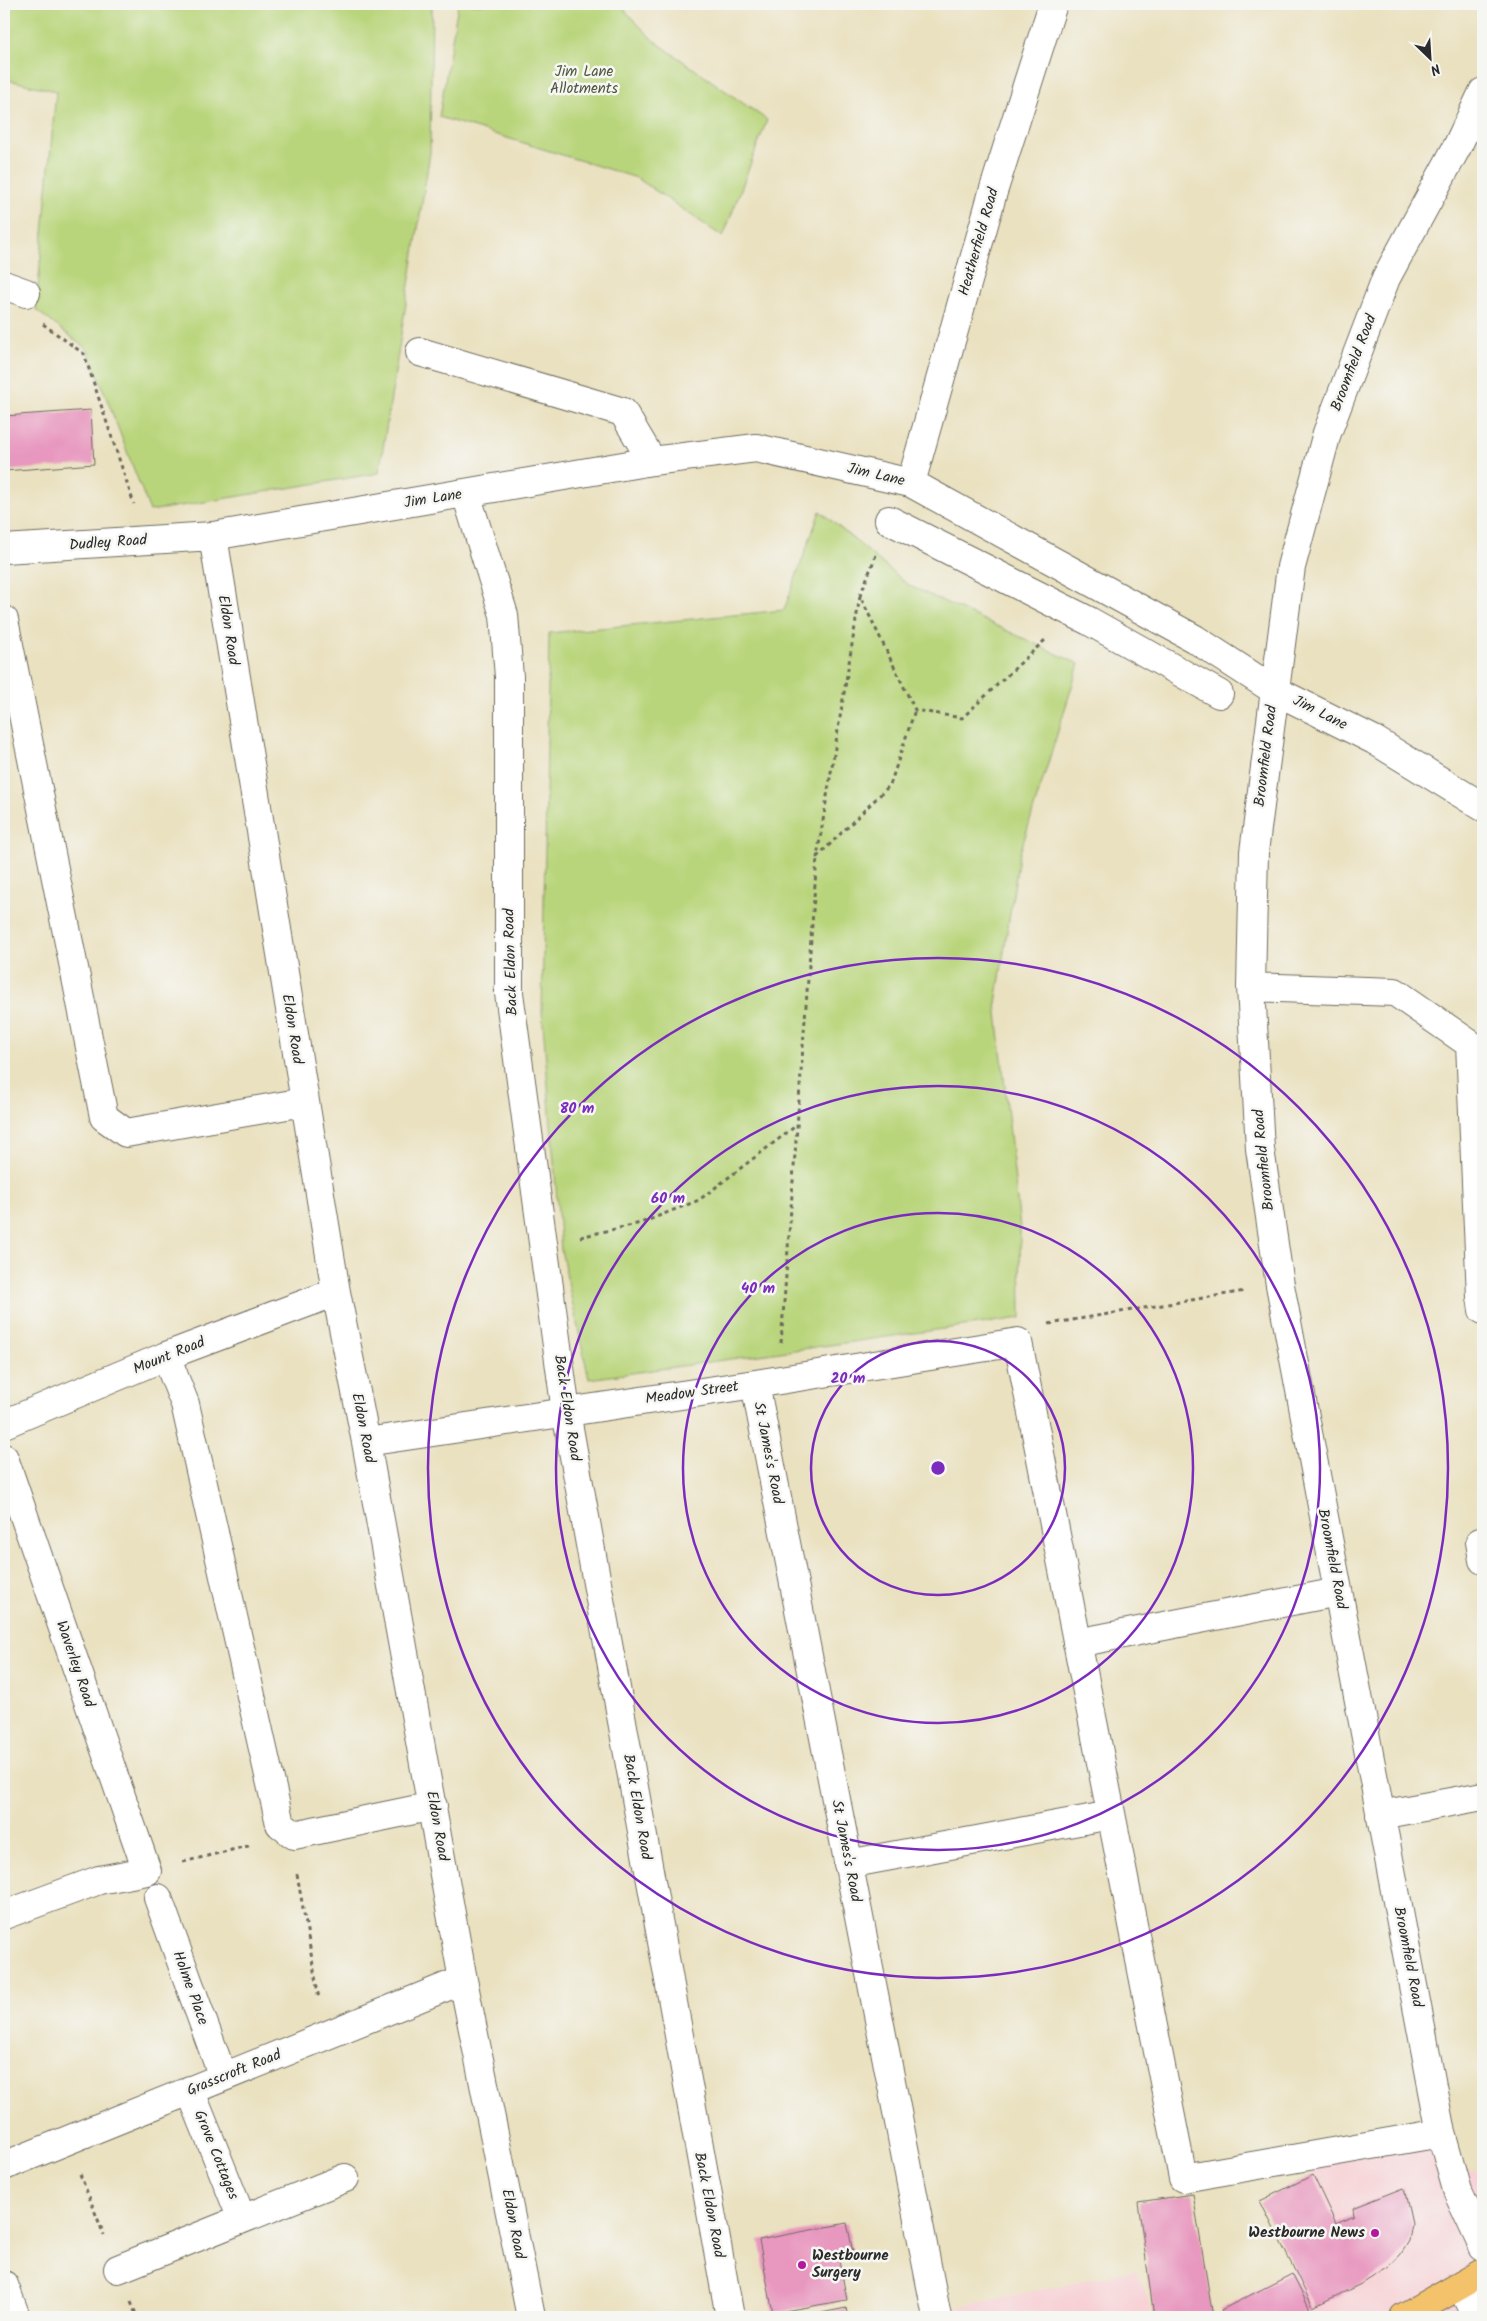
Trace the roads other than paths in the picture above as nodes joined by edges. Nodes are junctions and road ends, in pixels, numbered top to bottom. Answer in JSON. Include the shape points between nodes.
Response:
{"nodes":[{"id":1,"x":1053,"y":4,"type":"edge"},
{"id":2,"x":1483,"y":92,"type":"edge"},
{"id":3,"x":420,"y":352,"type":"dead end"},
{"id":4,"x":652,"y":461,"type":"junction"},
{"id":5,"x":911,"y":482,"type":"junction"},
{"id":6,"x":466,"y":494,"type":"junction"},
{"id":7,"x":889,"y":520,"type":"road end"},
{"id":8,"x":213,"y":536,"type":"junction"},
{"id":9,"x":4,"y":549,"type":"edge"},
{"id":10,"x":1104,"y":590,"type":"junction"},
{"id":11,"x":1082,"y":617,"type":"junction"},
{"id":12,"x":4,"y":620,"type":"edge"},
{"id":13,"x":1274,"y":690,"type":"junction"},
{"id":14,"x":1219,"y":694,"type":"dead end"},
{"id":15,"x":1483,"y":807,"type":"edge"},
{"id":16,"x":1251,"y":987,"type":"junction"},
{"id":17,"x":304,"y":1102,"type":"junction"},
{"id":18,"x":336,"y":1292,"type":"junction"},
{"id":19,"x":1483,"y":1310,"type":"edge"},
{"id":20,"x":166,"y":1356,"type":"junction"},
{"id":21,"x":766,"y":1382,"type":"junction"},
{"id":22,"x":566,"y":1412,"type":"junction"},
{"id":23,"x":4,"y":1424,"type":"edge"},
{"id":24,"x":366,"y":1442,"type":"junction"},
{"id":25,"x":4,"y":1458,"type":"edge"},
{"id":26,"x":1338,"y":1592,"type":"junction"},
{"id":27,"x":1077,"y":1643,"type":"junction"},
{"id":28,"x":1483,"y":1796,"type":"edge"},
{"id":29,"x":433,"y":1806,"type":"junction"},
{"id":30,"x":1111,"y":1815,"type":"junction"},
{"id":31,"x":1380,"y":1815,"type":"junction"},
{"id":32,"x":848,"y":1864,"type":"junction"},
{"id":33,"x":158,"y":1898,"type":"dead end"},
{"id":34,"x":4,"y":1913,"type":"edge"},
{"id":35,"x":463,"y":1980,"type":"junction"},
{"id":36,"x":223,"y":2077,"type":"junction"},
{"id":37,"x":190,"y":2090,"type":"junction"},
{"id":38,"x":1441,"y":2133,"type":"junction"},
{"id":39,"x":4,"y":2166,"type":"edge"},
{"id":40,"x":346,"y":2178,"type":"dead end"},
{"id":41,"x":242,"y":2219,"type":"junction"},
{"id":42,"x":1483,"y":2246,"type":"edge"},
{"id":43,"x":118,"y":2269,"type":"road end"},
{"id":44,"x":1472,"y":2278,"type":"edge"},
{"id":45,"x":4,"y":2285,"type":"edge"},
{"id":46,"x":16,"y":2317,"type":"edge"},
{"id":47,"x":531,"y":2317,"type":"edge"},
{"id":48,"x":730,"y":2317,"type":"edge"},
{"id":49,"x":937,"y":2317,"type":"edge"},
{"id":50,"x":1404,"y":2317,"type":"edge"},
{"id":51,"x":1476,"y":2317,"type":"edge"}],
"edges":[{"from":1,"to":5,"type":"street","name":"Heatherfield Road","via":[[993,192]]},
{"from":2,"to":13,"type":"street","name":"Broomfield Road","via":[[1386,278],[1327,433],[1291,567]]},
{"from":3,"to":4,"type":"street","via":[[623,412]]},
{"from":4,"to":5,"type":"street","name":"Jim Lane","via":[[756,448]]},
{"from":4,"to":6,"type":"street","name":"Jim Lane"},
{"from":5,"to":10,"type":"street","name":"Jim Lane"},
{"from":6,"to":8,"type":"street","name":"Jim Lane"},
{"from":6,"to":22,"type":"street","name":"Back Eldon Road","via":[[504,615],[509,677],[509,993]]},
{"from":7,"to":11,"type":"street"},
{"from":8,"to":9,"type":"street","name":"Dudley Road"},
{"from":8,"to":17,"type":"street","name":"Eldon Road"},
{"from":10,"to":11,"type":"street"},
{"from":10,"to":13,"type":"street","name":"Jim Lane","via":[[1195,639]]},
{"from":11,"to":14,"type":"street"},
{"from":12,"to":17,"type":"street","via":[[104,1116],[126,1134]]},
{"from":13,"to":15,"type":"street","name":"Jim Lane","via":[[1374,740]]},
{"from":13,"to":16,"type":"street","name":"Broomfield Road","via":[[1254,852]]},
{"from":16,"to":19,"type":"street","via":[[1395,992],[1470,1044]]},
{"from":16,"to":26,"type":"street","name":"Broomfield Road","via":[[1260,1148],[1280,1285]]},
{"from":17,"to":18,"type":"street","name":"Eldon Road"},
{"from":18,"to":20,"type":"street","name":"Mount Road"},
{"from":18,"to":24,"type":"street","name":"Eldon Road"},
{"from":20,"to":23,"type":"street","name":"Mount Road"},
{"from":20,"to":29,"type":"street","via":[[185,1404],[280,1824],[294,1835]]},
{"from":21,"to":22,"type":"street","name":"Meadow Street"},
{"from":21,"to":27,"type":"street","name":"Meadow Street","via":[[1018,1342]]},
{"from":21,"to":32,"type":"street","name":"St James's Road"},
{"from":22,"to":24,"type":"street","name":"Meadow Street"},
{"from":22,"to":48,"type":"street","name":"Back Eldon Road"},
{"from":24,"to":29,"type":"street","name":"Eldon Road"},
{"from":25,"to":34,"type":"street","name":"Waverley Road","via":[[147,1871],[99,1880]]},
{"from":26,"to":27,"type":"street"},
{"from":26,"to":31,"type":"street","name":"Broomfield Road"},
{"from":27,"to":30,"type":"street"},
{"from":28,"to":31,"type":"street"},
{"from":29,"to":35,"type":"street","name":"Eldon Road"},
{"from":30,"to":32,"type":"street"},
{"from":30,"to":38,"type":"street","via":[[1183,2178]]},
{"from":31,"to":38,"type":"street","name":"Broomfield Road"},
{"from":32,"to":49,"type":"street","name":"St James's Road"},
{"from":33,"to":36,"type":"street","name":"Holme Place"},
{"from":35,"to":36,"type":"street","name":"Grasscroft Road"},
{"from":35,"to":47,"type":"street","name":"Eldon Road"},
{"from":36,"to":37,"type":"street","name":"Grasscroft Road"},
{"from":37,"to":39,"type":"street","name":"Grasscroft Road"},
{"from":37,"to":41,"type":"street","name":"Grove Cottages"},
{"from":38,"to":42,"type":"street","name":"Broomfield Road","via":[[1457,2190]]},
{"from":40,"to":41,"type":"street","name":"Grove Cottages"},
{"from":41,"to":43,"type":"street","name":"Grove Cottages"},
{"from":44,"to":50,"type":"highway"},
{"from":44,"to":51,"type":"street"},
{"from":45,"to":46,"type":"street"}]}
